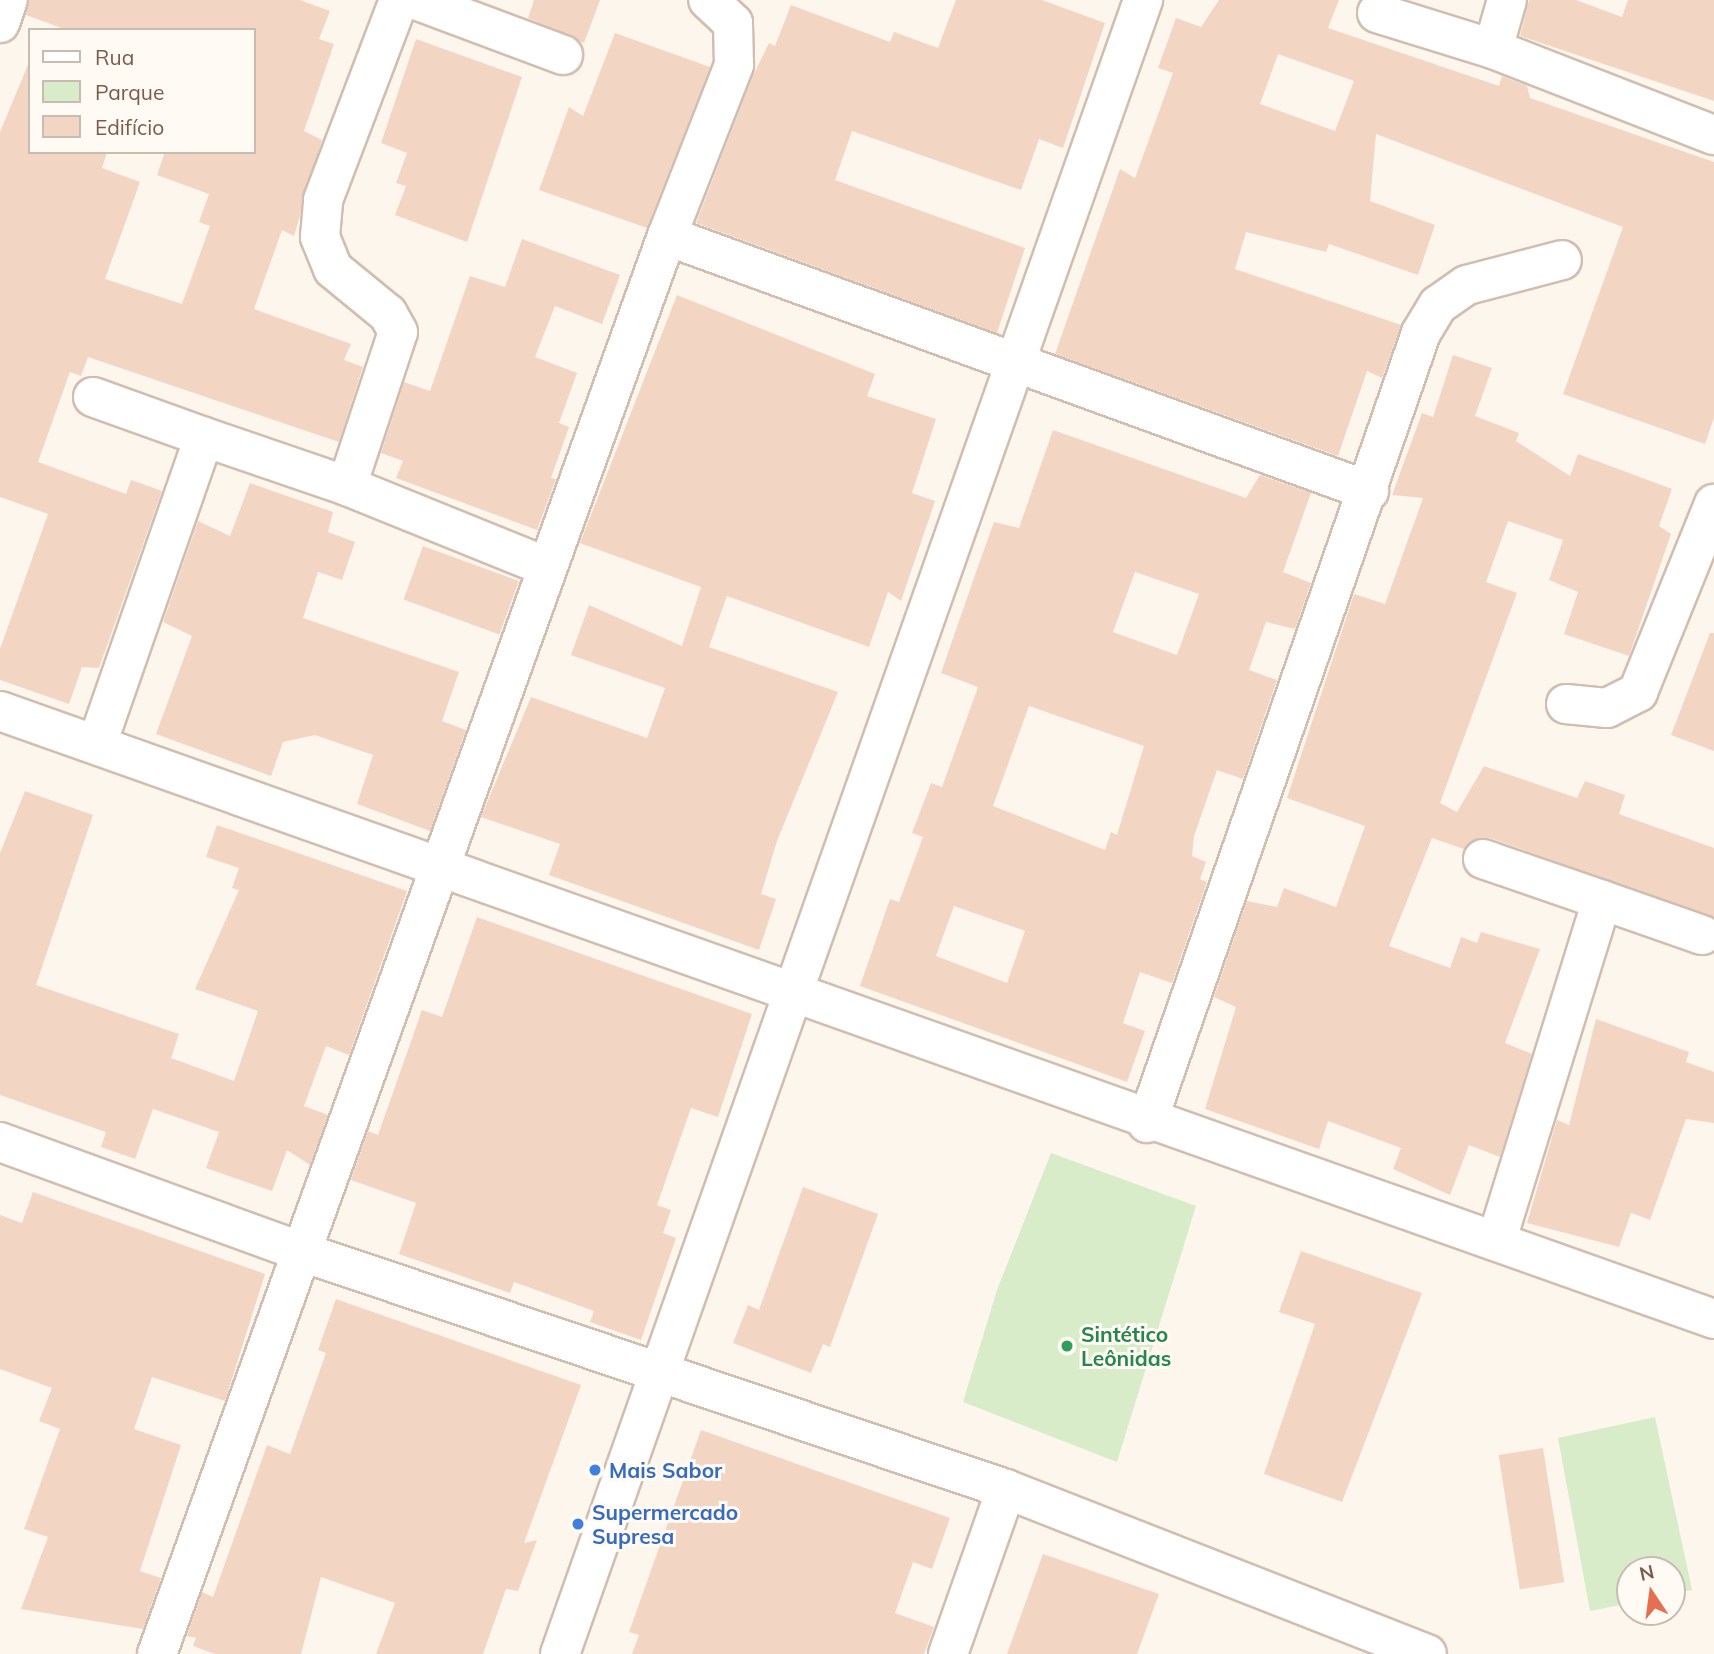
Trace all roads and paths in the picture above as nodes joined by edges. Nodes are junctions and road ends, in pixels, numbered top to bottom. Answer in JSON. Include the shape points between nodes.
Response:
{"nodes":[{"id":1,"x":8,"y":0,"type":"edge"},
{"id":2,"x":399,"y":0,"type":"edge"},
{"id":3,"x":416,"y":0,"type":"edge"},
{"id":4,"x":708,"y":0,"type":"edge"},
{"id":5,"x":1143,"y":0,"type":"edge"},
{"id":6,"x":1507,"y":0,"type":"edge"},
{"id":7,"x":1377,"y":13,"type":"dead end"},
{"id":8,"x":0,"y":23,"type":"edge"},
{"id":9,"x":1493,"y":49,"type":"junction"},
{"id":10,"x":563,"y":55,"type":"dead end"},
{"id":11,"x":1714,"y":135,"type":"edge"},
{"id":12,"x":667,"y":236,"type":"junction"},
{"id":13,"x":1562,"y":260,"type":"dead end"},
{"id":14,"x":1016,"y":359,"type":"junction"},
{"id":15,"x":93,"y":397,"type":"dead end"},
{"id":16,"x":204,"y":437,"type":"junction"},
{"id":17,"x":347,"y":486,"type":"junction"},
{"id":18,"x":1370,"y":491,"type":"junction"},
{"id":19,"x":1714,"y":504,"type":"edge"},
{"id":20,"x":547,"y":567,"type":"junction"},
{"id":21,"x":1566,"y":704,"type":"dead end"},
{"id":22,"x":0,"y":711,"type":"edge"},
{"id":23,"x":97,"y":745,"type":"junction"},
{"id":24,"x":1483,"y":859,"type":"dead end"},
{"id":25,"x":438,"y":872,"type":"junction"},
{"id":26,"x":1602,"y":900,"type":"junction"},
{"id":27,"x":1702,"y":935,"type":"dead end"},
{"id":28,"x":796,"y":990,"type":"junction"},
{"id":29,"x":1147,"y":1123,"type":"junction"},
{"id":30,"x":0,"y":1142,"type":"edge"},
{"id":31,"x":1497,"y":1240,"type":"junction"},
{"id":32,"x":305,"y":1253,"type":"junction"},
{"id":33,"x":1714,"y":1320,"type":"edge"},
{"id":34,"x":659,"y":1369,"type":"junction"},
{"id":35,"x":1006,"y":1489,"type":"junction"},
{"id":36,"x":1341,"y":1640,"type":"edge"},
{"id":37,"x":157,"y":1654,"type":"edge"},
{"id":38,"x":560,"y":1654,"type":"edge"},
{"id":39,"x":948,"y":1654,"type":"edge"},
{"id":40,"x":1427,"y":1654,"type":"edge"}],
"edges":[{"from":1,"to":8,"type":"street"},
{"from":2,"to":17,"type":"street","via":[[323,200],[320,237],[333,270],[388,314],[398,332],[396,354]]},
{"from":3,"to":10,"type":"street"},
{"from":4,"to":12,"type":"street","via":[[733,23],[734,65]]},
{"from":5,"to":14,"type":"street"},
{"from":6,"to":9,"type":"street"},
{"from":7,"to":9,"type":"street"},
{"from":9,"to":11,"type":"street"},
{"from":12,"to":14,"type":"street"},
{"from":12,"to":20,"type":"street"},
{"from":13,"to":18,"type":"street","via":[[1503,271],[1438,305],[1421,333]]},
{"from":14,"to":18,"type":"street"},
{"from":14,"to":28,"type":"street"},
{"from":15,"to":16,"type":"street"},
{"from":16,"to":17,"type":"street"},
{"from":16,"to":23,"type":"street"},
{"from":17,"to":20,"type":"street"},
{"from":18,"to":29,"type":"street"},
{"from":19,"to":21,"type":"street","via":[[1638,692],[1607,708]]},
{"from":20,"to":25,"type":"street"},
{"from":22,"to":23,"type":"street"},
{"from":23,"to":25,"type":"street"},
{"from":24,"to":26,"type":"street"},
{"from":25,"to":28,"type":"street"},
{"from":25,"to":32,"type":"street"},
{"from":26,"to":27,"type":"street"},
{"from":26,"to":31,"type":"street"},
{"from":28,"to":29,"type":"street"},
{"from":28,"to":34,"type":"street"},
{"from":29,"to":31,"type":"street"},
{"from":30,"to":32,"type":"street"},
{"from":31,"to":33,"type":"street"},
{"from":32,"to":34,"type":"street"},
{"from":32,"to":37,"type":"street"},
{"from":34,"to":35,"type":"street"},
{"from":34,"to":38,"type":"street"},
{"from":35,"to":36,"type":"street"},
{"from":35,"to":39,"type":"street"},
{"from":36,"to":40,"type":"street"}]}
